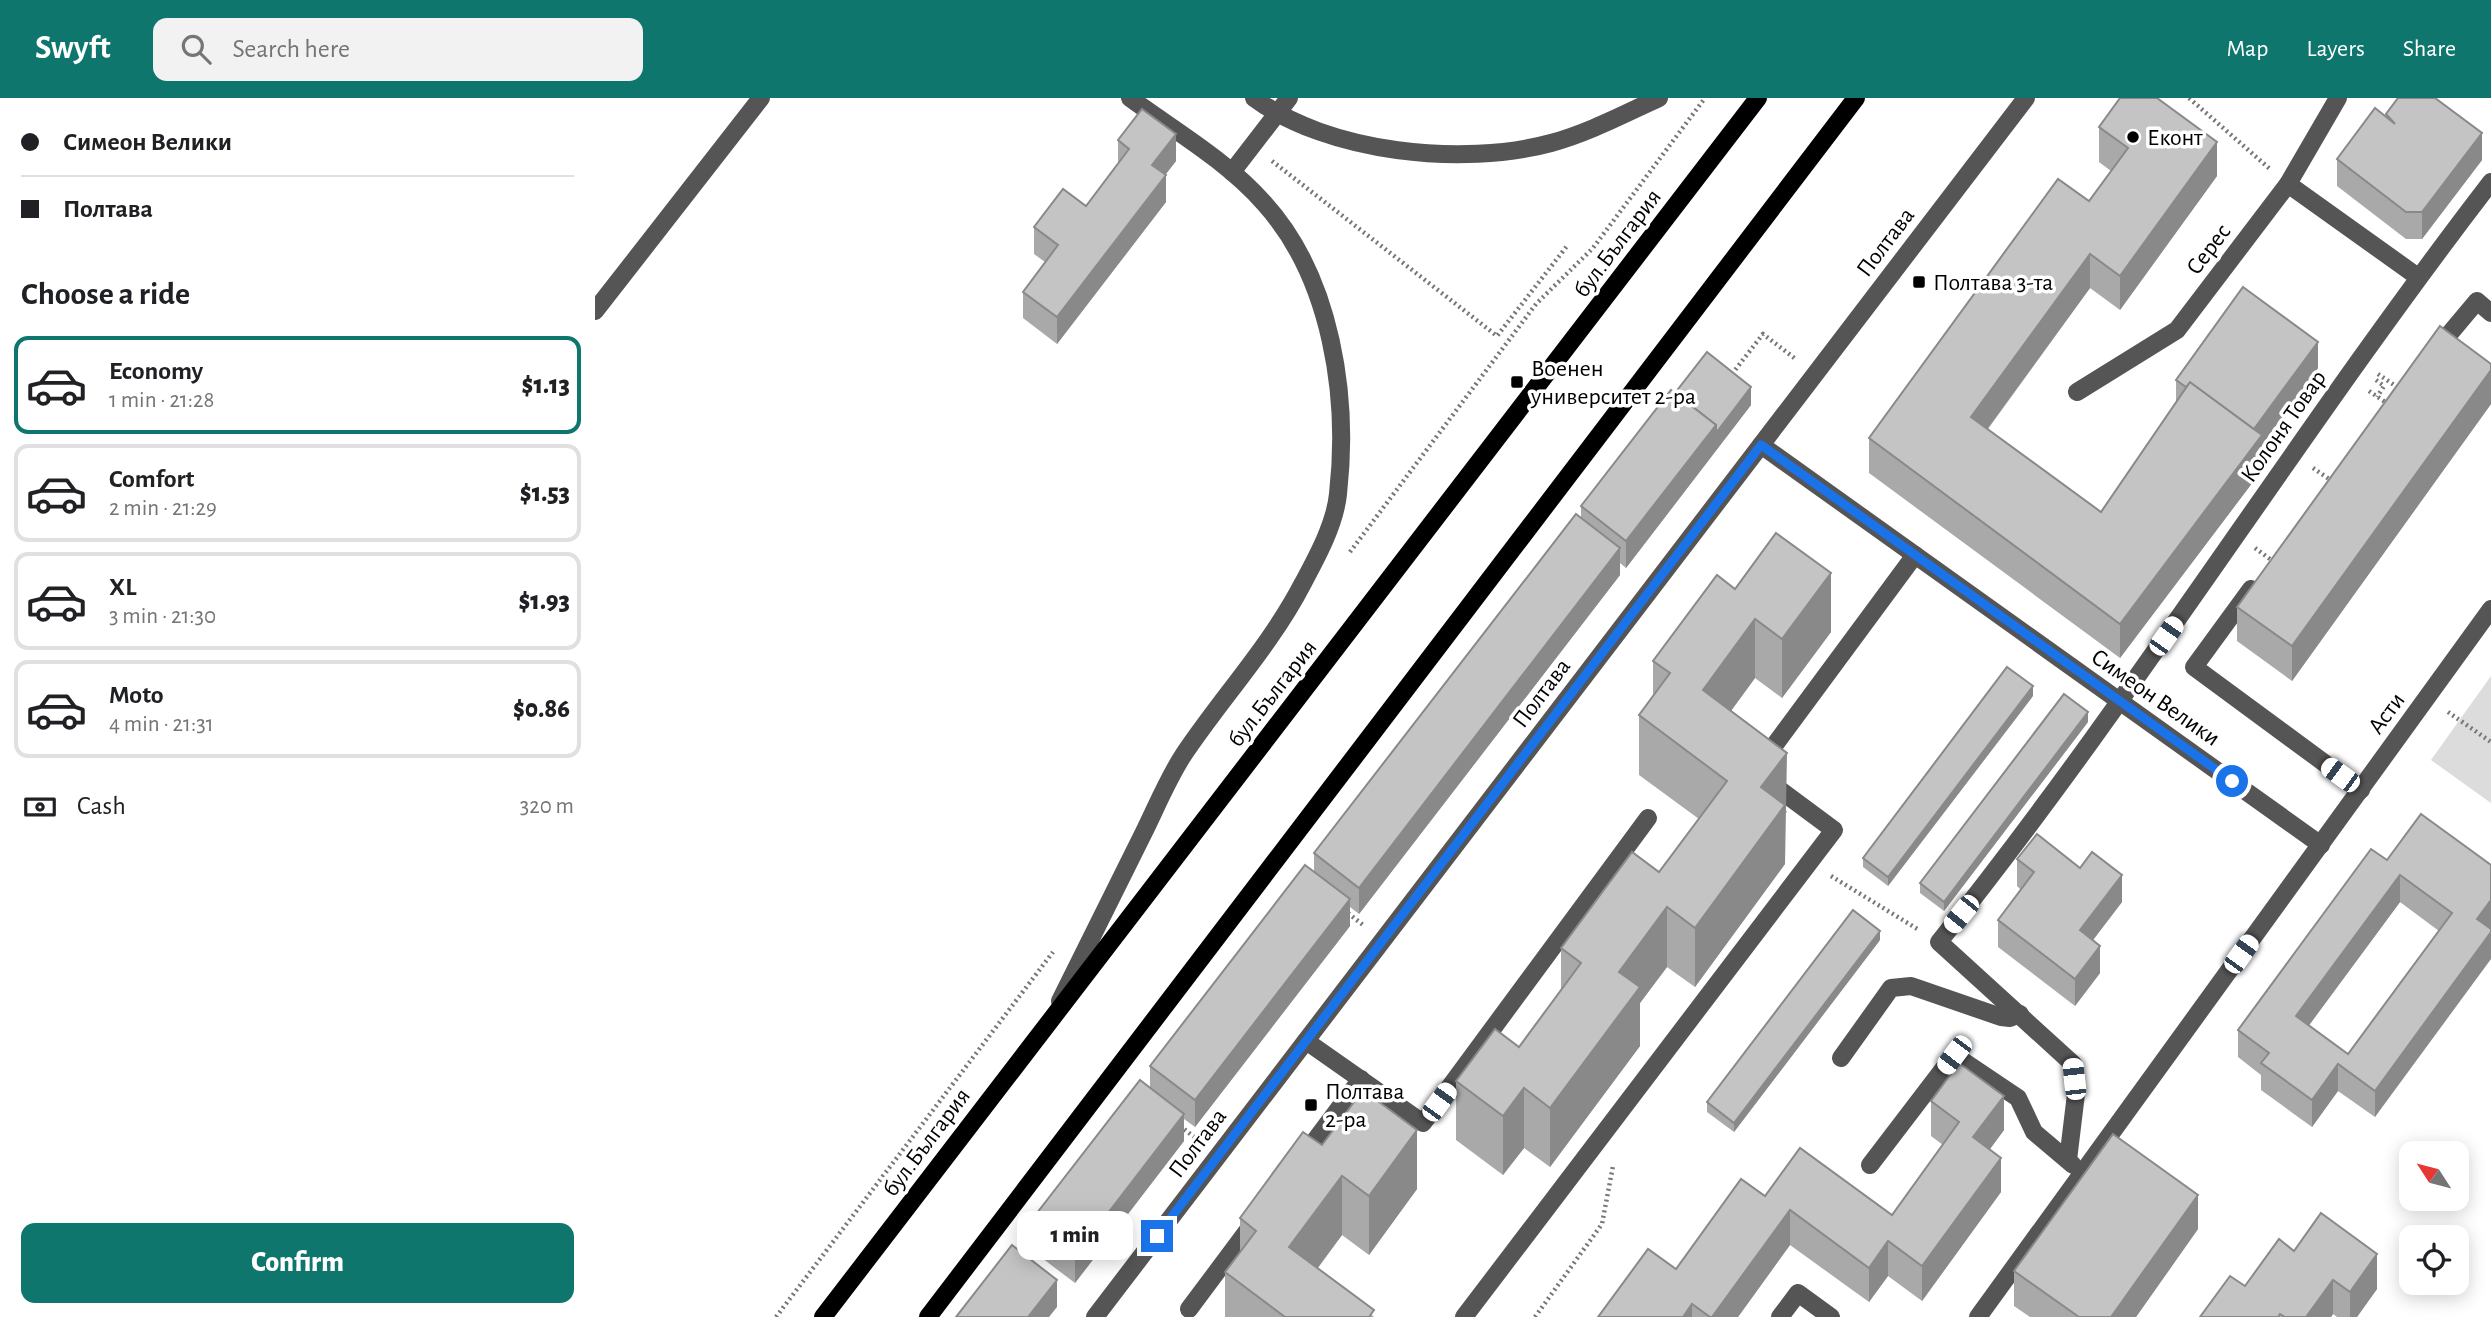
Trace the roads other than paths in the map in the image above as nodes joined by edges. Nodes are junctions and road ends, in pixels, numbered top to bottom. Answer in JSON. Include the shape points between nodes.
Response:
{"nodes":[{"id":1,"x":761,"y":98,"type":"edge"},
{"id":2,"x":1130,"y":98,"type":"edge"},
{"id":3,"x":1254,"y":98,"type":"edge"},
{"id":4,"x":1289,"y":98,"type":"edge"},
{"id":5,"x":1659,"y":98,"type":"edge"},
{"id":6,"x":1758,"y":98,"type":"edge"},
{"id":7,"x":1857,"y":98,"type":"edge"},
{"id":8,"x":2026,"y":98,"type":"edge"},
{"id":9,"x":2338,"y":98,"type":"edge"},
{"id":10,"x":1276,"y":114,"type":"junction"},
{"id":11,"x":1233,"y":172,"type":"junction"},
{"id":12,"x":2491,"y":182,"type":"edge"},
{"id":13,"x":2288,"y":184,"type":"junction"},
{"id":14,"x":2418,"y":277,"type":"junction"},
{"id":15,"x":595,"y":311,"type":"edge"},
{"id":16,"x":2491,"y":313,"type":"edge"},
{"id":17,"x":2400,"y":389,"type":"edge"},
{"id":18,"x":2077,"y":392,"type":"dead end"},
{"id":19,"x":1761,"y":445,"type":"junction"},
{"id":20,"x":1915,"y":555,"type":"junction"},
{"id":21,"x":2261,"y":575,"type":"edge"},
{"id":22,"x":2491,"y":610,"type":"edge"},
{"id":23,"x":2120,"y":702,"type":"junction"},
{"id":24,"x":2361,"y":790,"type":"junction"},
{"id":25,"x":1648,"y":818,"type":"dead end"},
{"id":26,"x":2321,"y":845,"type":"junction"},
{"id":27,"x":2019,"y":1014,"type":"junction"},
{"id":28,"x":1051,"y":1019,"type":"junction"},
{"id":29,"x":1306,"y":1041,"type":"junction"},
{"id":30,"x":1841,"y":1058,"type":"dead end"},
{"id":31,"x":1361,"y":1080,"type":"junction"},
{"id":32,"x":2068,"y":1160,"type":"junction"},
{"id":33,"x":1870,"y":1166,"type":"dead end"},
{"id":34,"x":2083,"y":1174,"type":"junction"},
{"id":35,"x":1287,"y":1178,"type":"edge"},
{"id":36,"x":1263,"y":1210,"type":"edge"},
{"id":37,"x":1189,"y":1309,"type":"dead end"},
{"id":38,"x":824,"y":1317,"type":"edge"},
{"id":39,"x":927,"y":1317,"type":"edge"},
{"id":40,"x":1095,"y":1317,"type":"edge"},
{"id":41,"x":1464,"y":1317,"type":"edge"},
{"id":42,"x":1780,"y":1317,"type":"edge"},
{"id":43,"x":1831,"y":1317,"type":"edge"},
{"id":44,"x":1978,"y":1317,"type":"edge"}],
"edges":[{"from":1,"to":15,"type":"street"},
{"from":2,"to":11,"type":"street"},
{"from":3,"to":10,"type":"street"},
{"from":4,"to":10,"type":"street"},
{"from":5,"to":10,"type":"street","via":[[1550,144],[1464,155],[1333,139]]},
{"from":6,"to":28,"type":"main road","name":"бул.България"},
{"from":7,"to":39,"type":"main road"},
{"from":8,"to":19,"type":"street","name":"Полтава"},
{"from":9,"to":13,"type":"street","name":"Серес"},
{"from":10,"to":11,"type":"street"},
{"from":11,"to":28,"type":"street","via":[[1265,204],[1294,246],[1331,331],[1337,377],[1338,496],[1303,584],[1183,756]]},
{"from":12,"to":14,"type":"street","name":"Колоня Товар"},
{"from":13,"to":14,"type":"street"},
{"from":13,"to":18,"type":"street","name":"Серес","via":[[2177,330]]},
{"from":14,"to":23,"type":"street","name":"Колоня Товар"},
{"from":16,"to":17,"type":"street","via":[[2477,301]]},
{"from":19,"to":20,"type":"street","name":"Симеон Велики"},
{"from":19,"to":29,"type":"street","name":"Полтава"},
{"from":20,"to":23,"type":"street","name":"Симеон Велики"},
{"from":20,"to":41,"type":"street","via":[[1755,772],[1834,830]]},
{"from":21,"to":24,"type":"street","via":[[2194,667]]},
{"from":22,"to":24,"type":"street","name":"Асти"},
{"from":23,"to":26,"type":"street","name":"Симеон Велики"},
{"from":23,"to":27,"type":"street","name":"Колоня Товар","via":[[1939,942]]},
{"from":24,"to":26,"type":"street","name":"Асти"},
{"from":25,"to":31,"type":"street","via":[[1423,1124]]},
{"from":26,"to":34,"type":"street"},
{"from":27,"to":30,"type":"street","via":[[2001,1017],[1911,986],[1891,988]]},
{"from":27,"to":32,"type":"street","via":[[2073,1064],[2076,1094]]},
{"from":28,"to":38,"type":"main road","name":"бул.България"},
{"from":29,"to":31,"type":"street"},
{"from":29,"to":40,"type":"street","name":"Полтава"},
{"from":31,"to":35,"type":"street"},
{"from":32,"to":33,"type":"street","via":[[2034,1132],[2018,1098],[1954,1055]]},
{"from":32,"to":34,"type":"street"},
{"from":34,"to":44,"type":"street"},
{"from":36,"to":37,"type":"street"},
{"from":42,"to":43,"type":"street","via":[[1798,1293]]}]}
